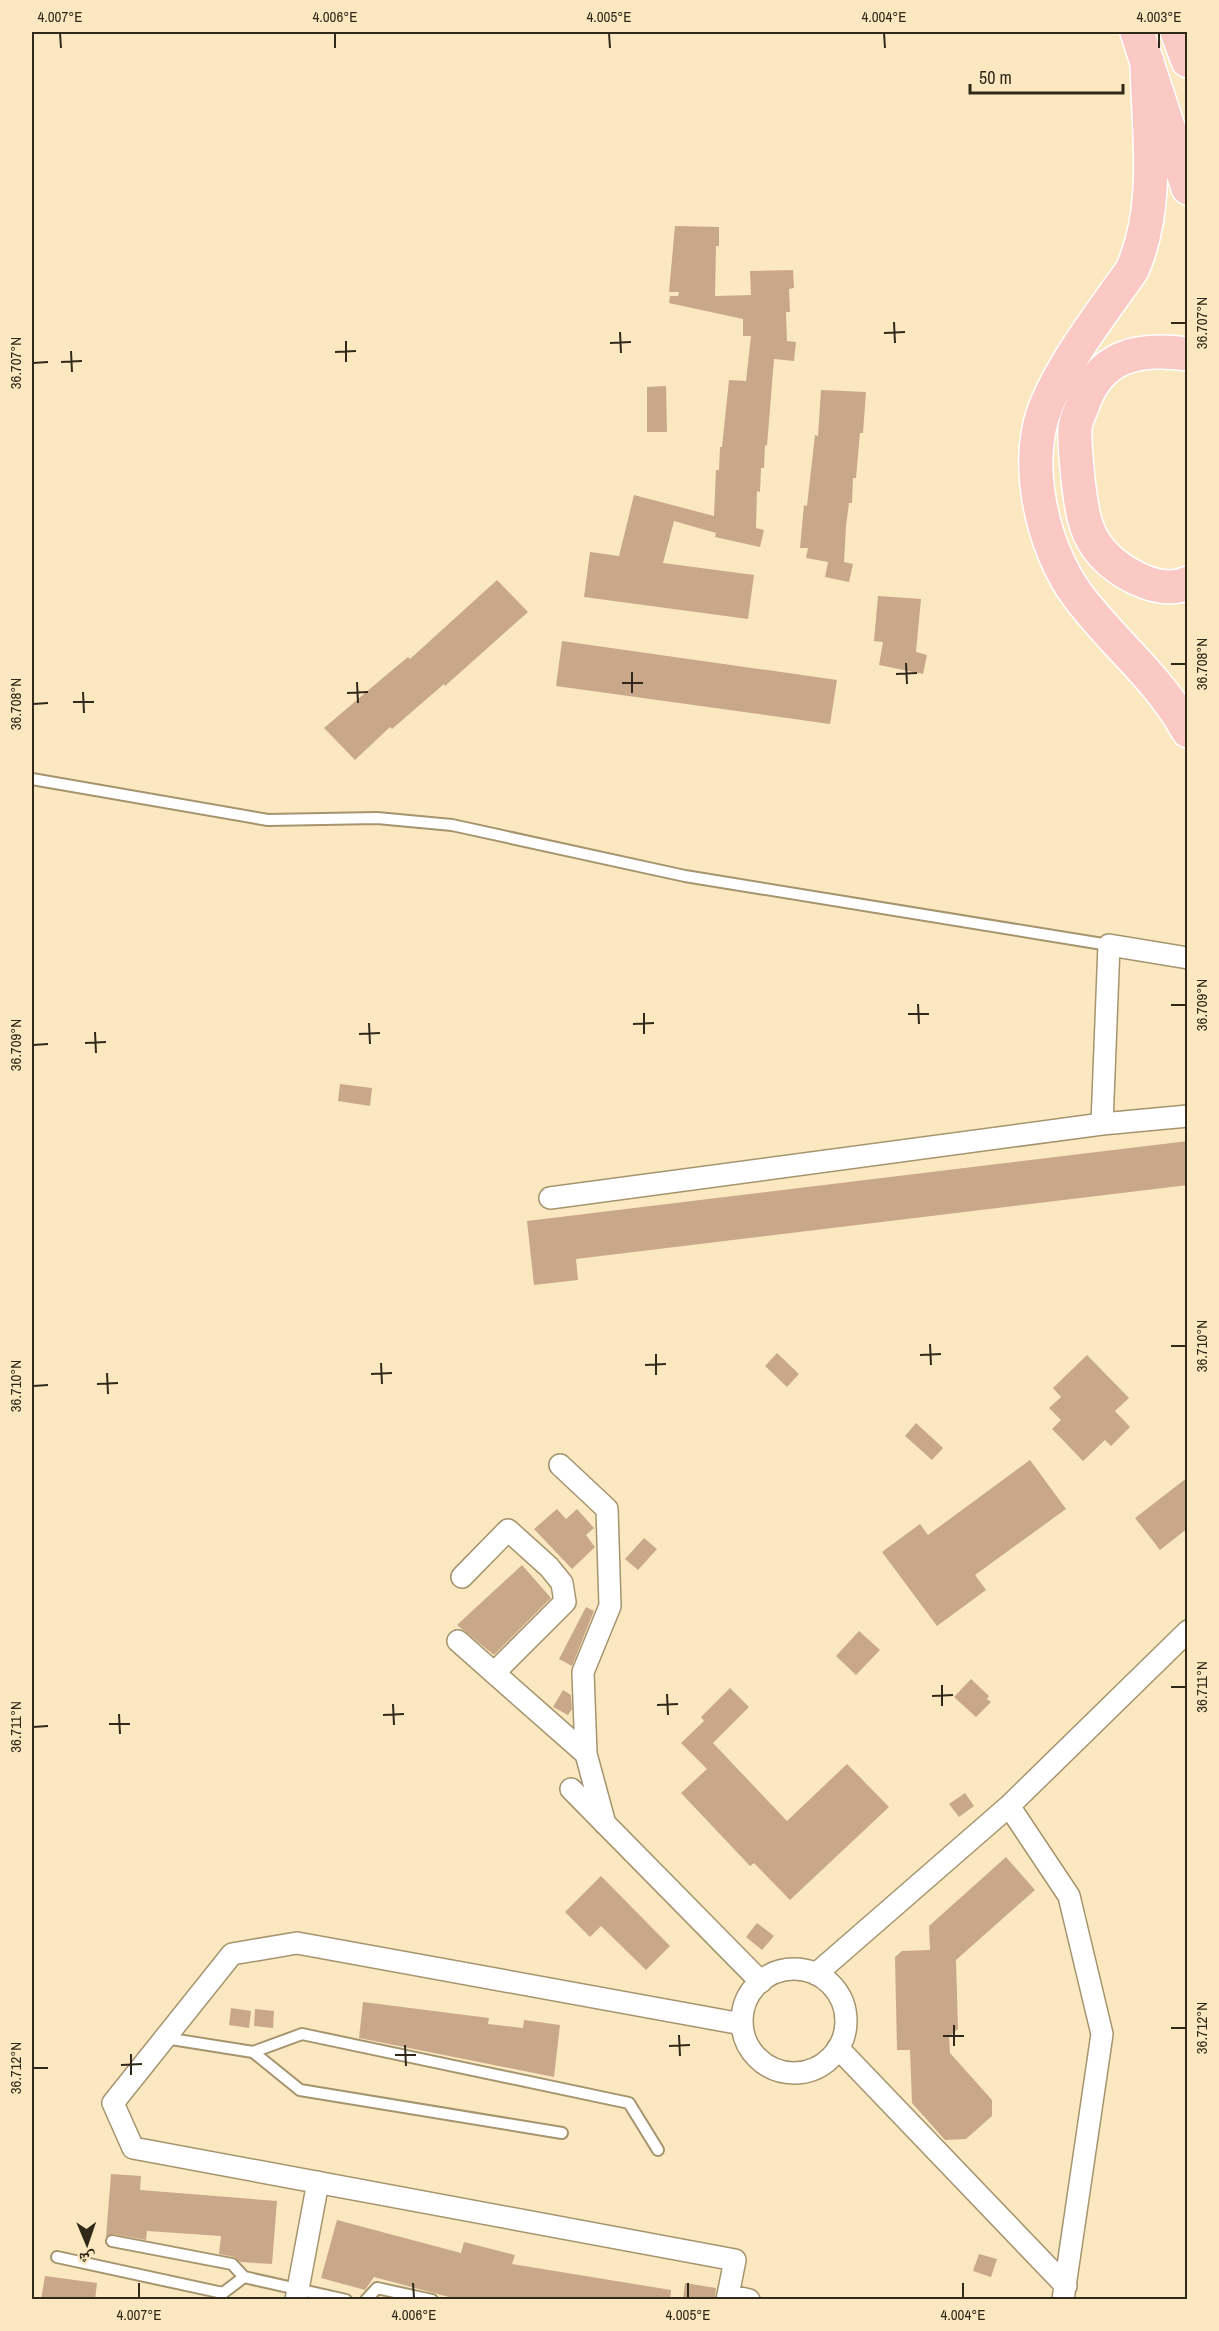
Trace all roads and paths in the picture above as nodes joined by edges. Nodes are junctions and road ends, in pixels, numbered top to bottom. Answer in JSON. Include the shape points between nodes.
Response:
{"nodes":[{"id":1,"x":1177,"y":32,"type":"edge"},
{"id":2,"x":1142,"y":46,"type":"edge"},
{"id":3,"x":1188,"y":61,"type":"edge"},
{"id":4,"x":1188,"y":188,"type":"edge"},
{"id":5,"x":1188,"y":354,"type":"edge"},
{"id":6,"x":1188,"y":583,"type":"edge"},
{"id":7,"x":1188,"y":731,"type":"edge"},
{"id":8,"x":32,"y":779,"type":"edge"},
{"id":9,"x":1109,"y":945,"type":"junction"},
{"id":10,"x":1188,"y":958,"type":"edge"},
{"id":11,"x":1188,"y":1116,"type":"edge"},
{"id":12,"x":1102,"y":1124,"type":"junction"},
{"id":13,"x":550,"y":1198,"type":"dead end"},
{"id":14,"x":560,"y":1465,"type":"dead end"},
{"id":15,"x":462,"y":1577,"type":"dead end"},
{"id":16,"x":1188,"y":1631,"type":"edge"},
{"id":17,"x":458,"y":1641,"type":"dead end"},
{"id":18,"x":494,"y":1673,"type":"junction"},
{"id":19,"x":586,"y":1754,"type":"junction"},
{"id":20,"x":571,"y":1789,"type":"dead end"},
{"id":21,"x":1009,"y":1806,"type":"junction"},
{"id":22,"x":606,"y":1824,"type":"junction"},
{"id":23,"x":816,"y":1974,"type":"junction"},
{"id":24,"x":761,"y":1982,"type":"junction"},
{"id":25,"x":742,"y":2024,"type":"junction"},
{"id":26,"x":165,"y":2037,"type":"junction"},
{"id":27,"x":838,"y":2048,"type":"junction"},
{"id":28,"x":253,"y":2052,"type":"junction"},
{"id":29,"x":562,"y":2133,"type":"dead end"},
{"id":30,"x":658,"y":2150,"type":"dead end"},
{"id":31,"x":318,"y":2182,"type":"junction"},
{"id":32,"x":112,"y":2241,"type":"dead end"},
{"id":33,"x":57,"y":2257,"type":"dead end"},
{"id":34,"x":244,"y":2277,"type":"junction"},
{"id":35,"x":1064,"y":2293,"type":"edge"},
{"id":36,"x":297,"y":2294,"type":"edge"},
{"id":37,"x":727,"y":2297,"type":"edge"},
{"id":38,"x":346,"y":2300,"type":"edge"},
{"id":39,"x":366,"y":2300,"type":"edge"},
{"id":40,"x":432,"y":2300,"type":"edge"},
{"id":41,"x":749,"y":2300,"type":"edge"}],
"edges":[{"from":1,"to":3,"type":"highway"},
{"from":2,"to":4,"type":"highway"},
{"from":2,"to":7,"type":"highway","via":[[1151,191],[1139,254],[1048,402],[1038,439],[1036,475],[1040,512],[1056,556],[1076,594],[1145,670]]},
{"from":5,"to":6,"type":"highway","via":[[1158,350],[1112,363],[1087,392],[1075,428],[1082,512],[1095,545],[1108,560],[1137,578],[1179,587]]},
{"from":8,"to":9,"type":"lane","via":[[267,820],[377,818],[452,825],[685,876]]},
{"from":9,"to":10,"type":"street"},
{"from":9,"to":12,"type":"street"},
{"from":11,"to":12,"type":"street"},
{"from":12,"to":13,"type":"street"},
{"from":14,"to":19,"type":"street","via":[[607,1509],[610,1606],[584,1672]]},
{"from":15,"to":18,"type":"street","via":[[508,1530],[562,1583],[565,1602]]},
{"from":16,"to":21,"type":"street"},
{"from":17,"to":18,"type":"street"},
{"from":18,"to":19,"type":"street"},
{"from":19,"to":22,"type":"street"},
{"from":20,"to":22,"type":"street"},
{"from":21,"to":23,"type":"street"},
{"from":21,"to":35,"type":"street","via":[[1069,1896],[1102,2034]]},
{"from":22,"to":24,"type":"street"},
{"from":23,"to":24,"type":"street","via":[[799,1969],[781,1971]]},
{"from":23,"to":27,"type":"street","via":[[841,1998],[846,2015],[845,2033]]},
{"from":24,"to":25,"type":"street","via":[[744,2006]]},
{"from":25,"to":26,"type":"street","via":[[297,1943],[232,1954]]},
{"from":25,"to":27,"type":"street","via":[[754,2054],[781,2071],[814,2069]]},
{"from":26,"to":28,"type":"lane"},
{"from":26,"to":31,"type":"street","via":[[113,2103],[134,2148]]},
{"from":27,"to":35,"type":"street"},
{"from":28,"to":29,"type":"lane","via":[[300,2090]]},
{"from":28,"to":30,"type":"lane","via":[[302,2034],[629,2103]]},
{"from":31,"to":36,"type":"street"},
{"from":31,"to":37,"type":"street","via":[[735,2260]]},
{"from":32,"to":34,"type":"lane","via":[[232,2264]]},
{"from":33,"to":34,"type":"lane","via":[[223,2293]]},
{"from":34,"to":36,"type":"lane"},
{"from":36,"to":38,"type":"lane"},
{"from":37,"to":41,"type":"street"},
{"from":39,"to":40,"type":"lane","via":[[377,2288]]}]}
